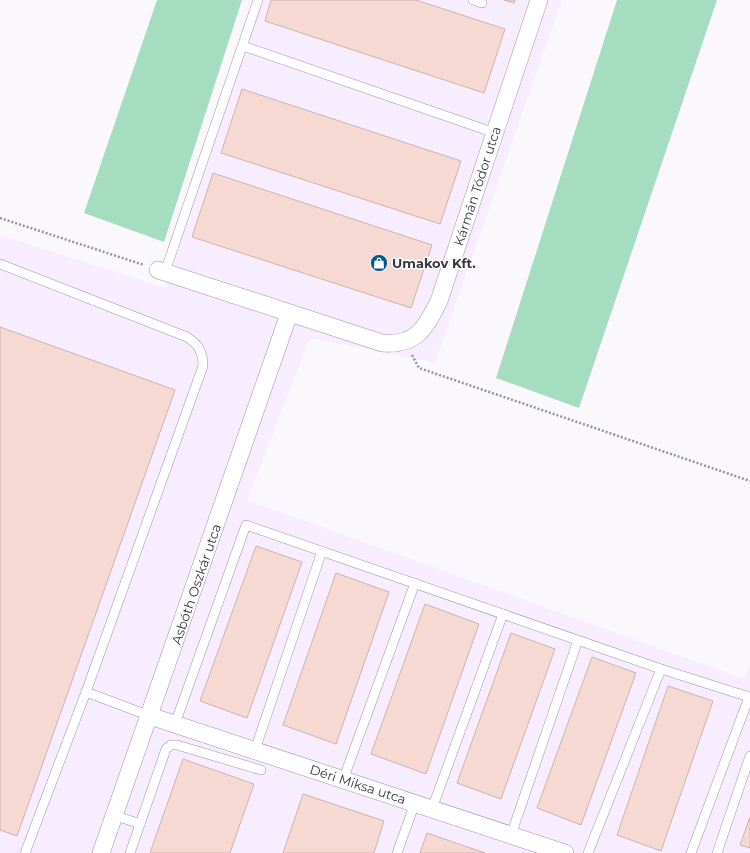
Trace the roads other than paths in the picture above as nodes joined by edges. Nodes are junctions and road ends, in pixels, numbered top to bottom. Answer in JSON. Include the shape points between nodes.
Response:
{"nodes":[{"id":1,"x":258,"y":0,"type":"edge"},
{"id":2,"x":539,"y":0,"type":"edge"},
{"id":3,"x":243,"y":46,"type":"junction"},
{"id":4,"x":495,"y":133,"type":"junction"},
{"id":5,"x":0,"y":264,"type":"edge"},
{"id":6,"x":161,"y":271,"type":"joint"},
{"id":7,"x":289,"y":314,"type":"junction"},
{"id":8,"x":322,"y":551,"type":"junction"},
{"id":9,"x":415,"y":583,"type":"junction"},
{"id":10,"x":503,"y":614,"type":"junction"},
{"id":11,"x":578,"y":640,"type":"junction"},
{"id":12,"x":661,"y":669,"type":"junction"},
{"id":13,"x":86,"y":692,"type":"junction"},
{"id":14,"x":150,"y":716,"type":"junction"},
{"id":15,"x":175,"y":724,"type":"junction"},
{"id":16,"x":252,"y":749,"type":"junction"},
{"id":17,"x":750,"y":756,"type":"edge"},
{"id":18,"x":243,"y":765,"type":"junction"},
{"id":19,"x":261,"y":770,"type":"dead end"},
{"id":20,"x":343,"y":780,"type":"junction"},
{"id":21,"x":414,"y":803,"type":"junction"},
{"id":22,"x":432,"y":809,"type":"junction"},
{"id":23,"x":114,"y":816,"type":"junction"},
{"id":24,"x":140,"y":824,"type":"junction"},
{"id":25,"x":511,"y":835,"type":"junction"},
{"id":26,"x":25,"y":853,"type":"edge"},
{"id":27,"x":101,"y":853,"type":"edge"},
{"id":28,"x":130,"y":853,"type":"edge"},
{"id":29,"x":397,"y":853,"type":"edge"},
{"id":30,"x":565,"y":853,"type":"edge"},
{"id":31,"x":588,"y":853,"type":"edge"},
{"id":32,"x":692,"y":853,"type":"edge"},
{"id":33,"x":718,"y":853,"type":"edge"}],
"edges":[{"from":1,"to":3,"type":"lane"},
{"from":2,"to":4,"type":"street","name":"Kármán Tódor utca"},
{"from":3,"to":4,"type":"lane"},
{"from":3,"to":6,"type":"lane"},
{"from":4,"to":7,"type":"street","name":"Kármán Tódor utca","via":[[439,301],[418,335],[406,342],[382,343]]},
{"from":5,"to":13,"type":"lane","via":[[187,337],[197,344],[203,357],[203,366]]},
{"from":6,"to":7,"type":"street"},
{"from":7,"to":14,"type":"street","name":"Asbóth Oszkár utca"},
{"from":8,"to":9,"type":"lane"},
{"from":8,"to":15,"type":"lane","via":[[246,525]]},
{"from":8,"to":16,"type":"lane"},
{"from":9,"to":10,"type":"lane"},
{"from":9,"to":20,"type":"lane"},
{"from":10,"to":11,"type":"lane"},
{"from":10,"to":22,"type":"lane"},
{"from":11,"to":12,"type":"lane"},
{"from":11,"to":25,"type":"lane"},
{"from":12,"to":31,"type":"lane"},
{"from":12,"to":32,"type":"lane","via":[[749,697]]},
{"from":13,"to":14,"type":"lane"},
{"from":13,"to":26,"type":"lane"},
{"from":14,"to":15,"type":"street","name":"Déri Miksa utca"},
{"from":14,"to":23,"type":"street","name":"Asbóth Oszkár utca"},
{"from":15,"to":16,"type":"street","name":"Déri Miksa utca"},
{"from":16,"to":18,"type":"lane"},
{"from":16,"to":20,"type":"street","name":"Déri Miksa utca"},
{"from":17,"to":33,"type":"lane"},
{"from":18,"to":19,"type":"lane"},
{"from":18,"to":24,"type":"lane","via":[[171,745],[166,748]]},
{"from":20,"to":21,"type":"street","name":"Déri Miksa utca"},
{"from":21,"to":22,"type":"street","name":"Déri Miksa utca"},
{"from":21,"to":29,"type":"lane"},
{"from":22,"to":25,"type":"street","name":"Déri Miksa utca"},
{"from":23,"to":24,"type":"lane"},
{"from":23,"to":27,"type":"street","name":"Asbóth Oszkár utca"},
{"from":24,"to":28,"type":"lane"},
{"from":25,"to":30,"type":"street","name":"Déri Miksa utca"}]}
